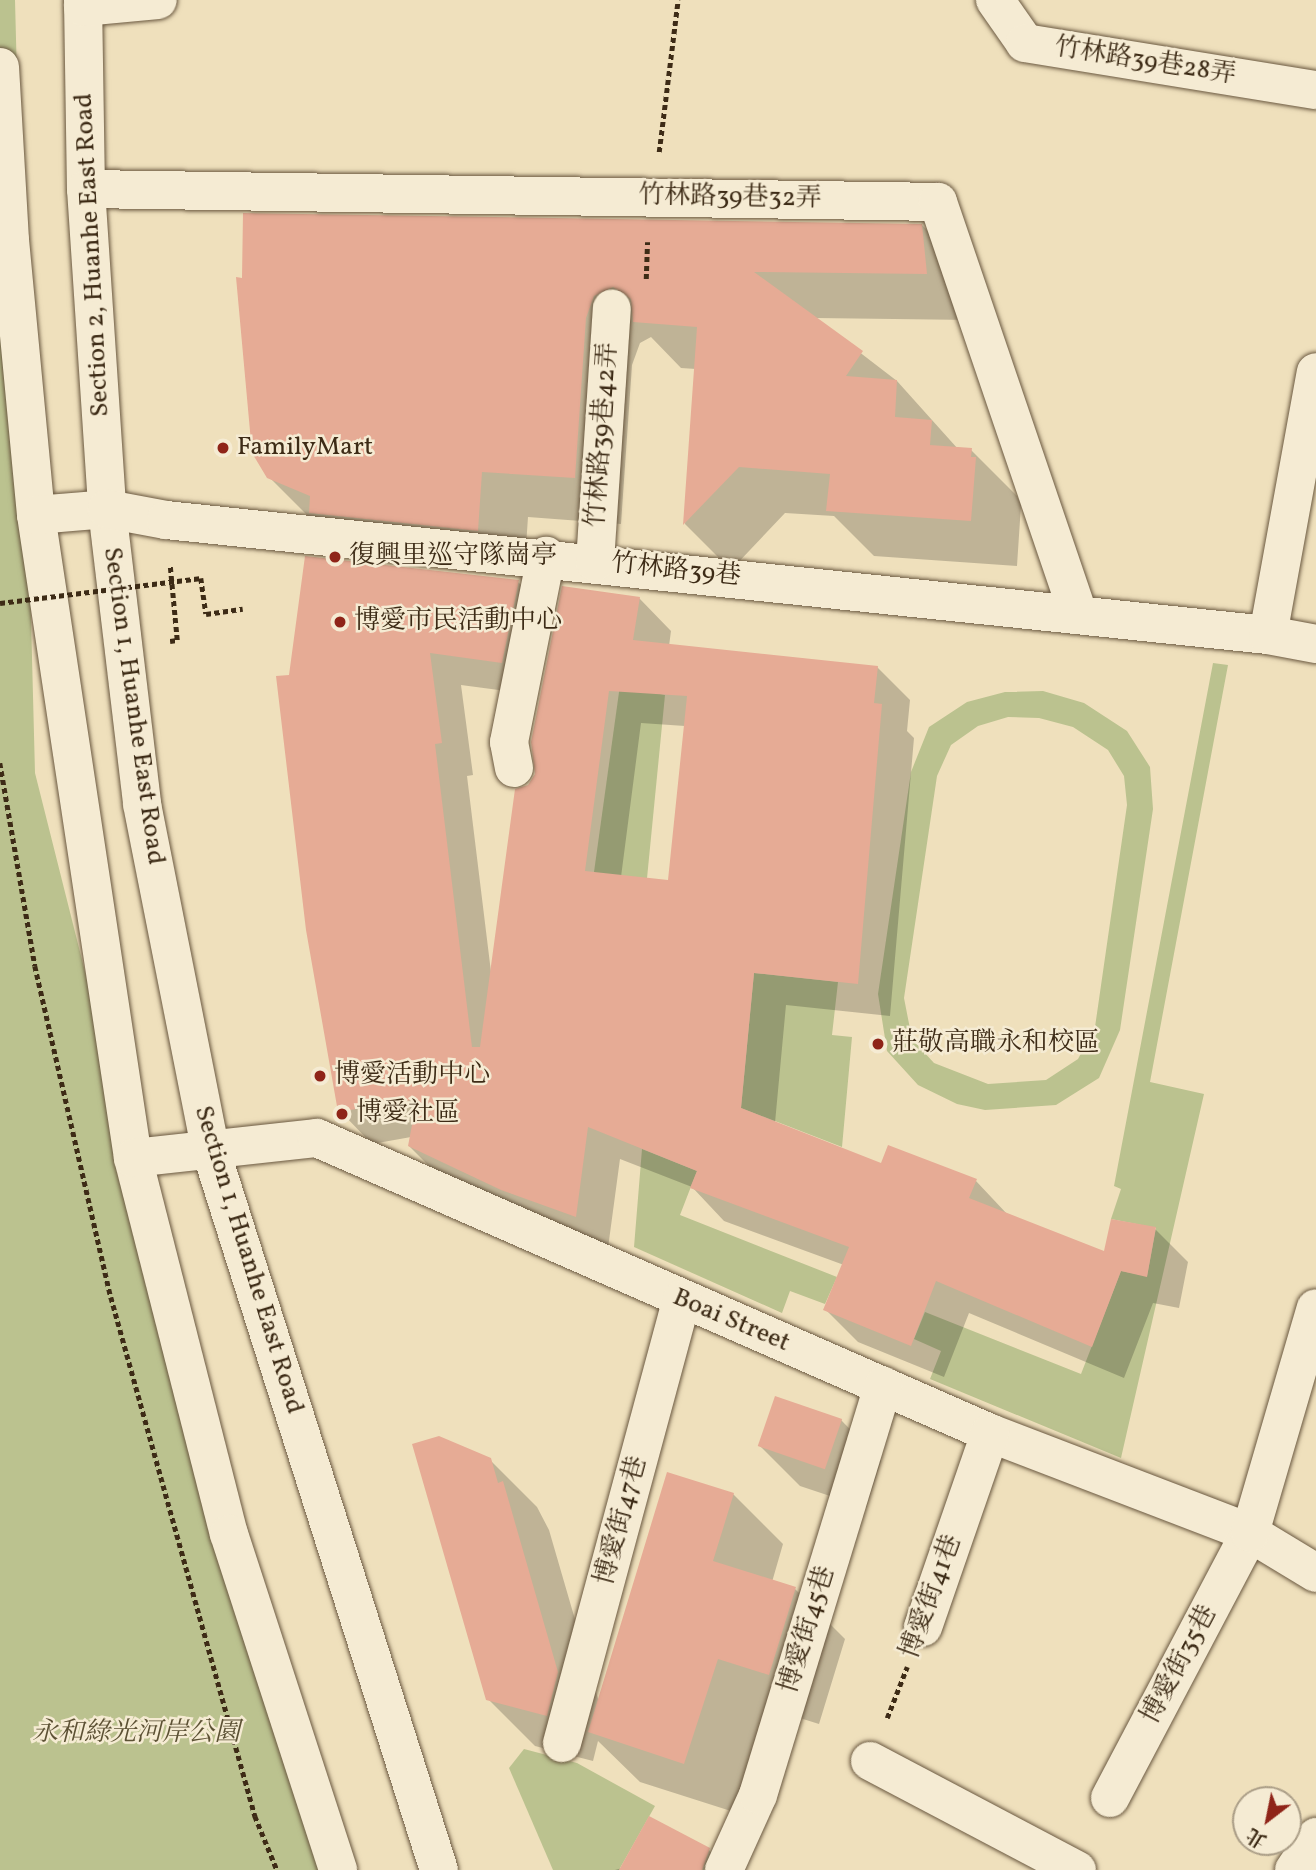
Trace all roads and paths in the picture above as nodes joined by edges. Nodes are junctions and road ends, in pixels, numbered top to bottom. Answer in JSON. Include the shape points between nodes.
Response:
{"nodes":[{"id":1,"x":158,"y":0,"type":"edge"},
{"id":2,"x":995,"y":0,"type":"edge"},
{"id":3,"x":83,"y":4,"type":"edge"},
{"id":4,"x":0,"y":68,"type":"edge"},
{"id":5,"x":1316,"y":90,"type":"edge"},
{"id":6,"x":86,"y":188,"type":"junction"},
{"id":7,"x":612,"y":309,"type":"dead end"},
{"id":8,"x":1316,"y":372,"type":"edge"},
{"id":9,"x":107,"y":509,"type":"junction"},
{"id":10,"x":36,"y":515,"type":"junction"},
{"id":11,"x":546,"y":556,"type":"junction"},
{"id":12,"x":595,"y":562,"type":"junction"},
{"id":13,"x":0,"y":603,"type":"edge"},
{"id":14,"x":243,"y":609,"type":"dead end"},
{"id":15,"x":1078,"y":614,"type":"junction"},
{"id":16,"x":1268,"y":635,"type":"junction"},
{"id":17,"x":1316,"y":645,"type":"edge"},
{"id":18,"x":514,"y":768,"type":"dead end"},
{"id":19,"x":211,"y":1151,"type":"junction"},
{"id":20,"x":133,"y":1158,"type":"junction"},
{"id":21,"x":682,"y":1299,"type":"junction"},
{"id":22,"x":1316,"y":1308,"type":"edge"},
{"id":23,"x":883,"y":1387,"type":"junction"},
{"id":24,"x":990,"y":1433,"type":"junction"},
{"id":25,"x":1251,"y":1533,"type":"junction"},
{"id":26,"x":1316,"y":1573,"type":"edge"},
{"id":27,"x":923,"y":1627,"type":"joint"},
{"id":28,"x":562,"y":1744,"type":"dead end"},
{"id":29,"x":870,"y":1761,"type":"joint"},
{"id":30,"x":1110,"y":1798,"type":"dead end"},
{"id":31,"x":1316,"y":1838,"type":"edge"},
{"id":32,"x":338,"y":1870,"type":"edge"},
{"id":33,"x":439,"y":1870,"type":"edge"},
{"id":34,"x":724,"y":1870,"type":"edge"},
{"id":35,"x":1077,"y":1870,"type":"edge"},
{"id":36,"x":1294,"y":1870,"type":"edge"}],
"edges":[{"from":1,"to":3,"type":"street"},
{"from":2,"to":5,"type":"street","name":"竹林路39巷28弄","via":[[1025,43]]},
{"from":3,"to":6,"type":"street","name":"Section 2, Huanhe East Road"},
{"from":4,"to":10,"type":"street","via":[[10,240]]},
{"from":6,"to":9,"type":"street","name":"Section 2, Huanhe East Road"},
{"from":6,"to":15,"type":"street","name":"竹林路39巷32弄","via":[[938,202]]},
{"from":7,"to":12,"type":"street","name":"竹林路39巷42弄"},
{"from":8,"to":16,"type":"street"},
{"from":9,"to":10,"type":"street","name":"竹林路39巷"},
{"from":9,"to":11,"type":"street","name":"竹林路39巷","via":[[166,520]]},
{"from":9,"to":19,"type":"street","name":"Section 1, Huanhe East Road","via":[[142,804]]},
{"from":10,"to":20,"type":"street"},
{"from":11,"to":12,"type":"street","name":"竹林路39巷"},
{"from":11,"to":18,"type":"street","via":[[509,742]]},
{"from":12,"to":15,"type":"street","name":"竹林路39巷"},
{"from":13,"to":14,"type":"path","bridge":true,"via":[[201,578],[206,614]]},
{"from":15,"to":16,"type":"street","name":"竹林路39巷"},
{"from":16,"to":17,"type":"street","name":"竹林路39巷"},
{"from":19,"to":20,"type":"street","name":"Boai Street"},
{"from":19,"to":21,"type":"street","name":"Boai Street","via":[[317,1138]]},
{"from":19,"to":33,"type":"street","name":"Section 1, Huanhe East Road"},
{"from":20,"to":32,"type":"street","via":[[229,1534]]},
{"from":21,"to":23,"type":"street","name":"Boai Street"},
{"from":21,"to":28,"type":"street","name":"博愛街47巷"},
{"from":22,"to":25,"type":"street","name":"博愛街35巷"},
{"from":23,"to":24,"type":"street","name":"Boai Street"},
{"from":23,"to":34,"type":"street","name":"博愛街45巷","via":[[758,1795]]},
{"from":24,"to":25,"type":"street","name":"Boai Street"},
{"from":24,"to":27,"type":"street","name":"博愛街41巷"},
{"from":25,"to":26,"type":"street","name":"Boai Street"},
{"from":25,"to":30,"type":"street","name":"博愛街35巷"},
{"from":27,"to":29,"type":"path","name":"博愛街41巷"},
{"from":29,"to":35,"type":"street"},
{"from":31,"to":36,"type":"street"}]}
